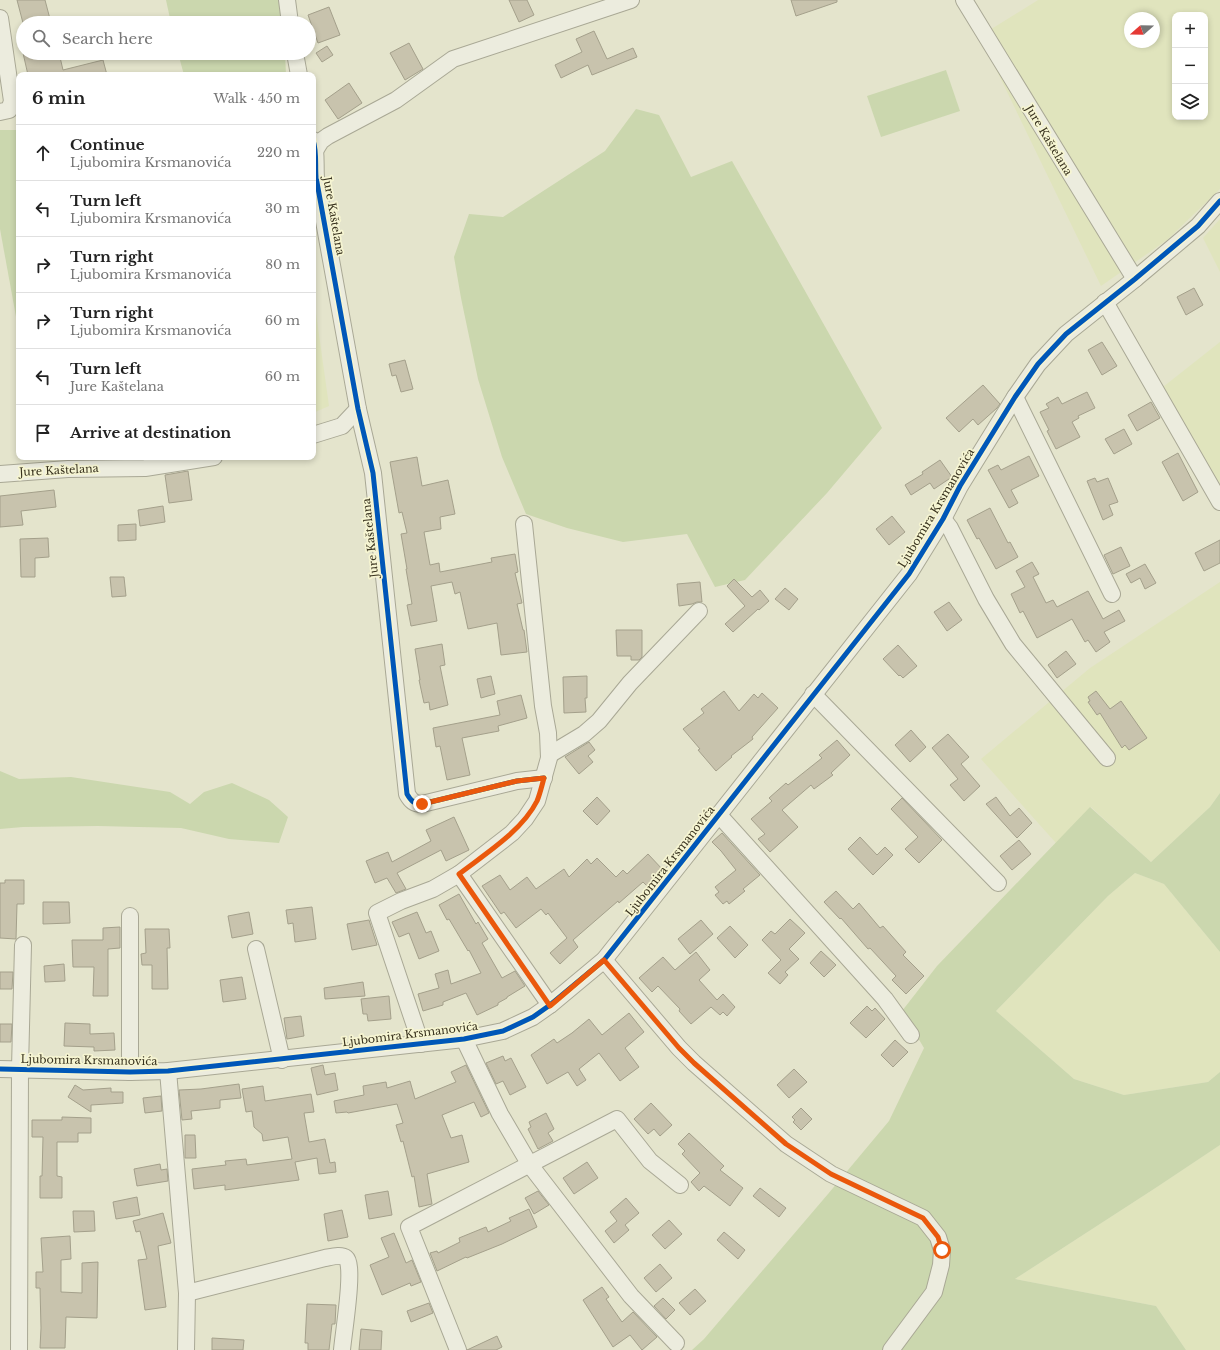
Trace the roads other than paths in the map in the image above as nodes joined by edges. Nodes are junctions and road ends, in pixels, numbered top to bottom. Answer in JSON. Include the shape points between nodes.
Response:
{"nodes":[{"id":1,"x":287,"y":0,"type":"edge"},
{"id":2,"x":631,"y":0,"type":"edge"},
{"id":3,"x":964,"y":0,"type":"edge"},
{"id":4,"x":289,"y":16,"type":"edge"},
{"id":5,"x":0,"y":18,"type":"edge"},
{"id":6,"x":296,"y":60,"type":"edge"},
{"id":7,"x":298,"y":72,"type":"edge"},
{"id":8,"x":0,"y":112,"type":"edge"},
{"id":9,"x":316,"y":144,"type":"edge"},
{"id":10,"x":316,"y":177,"type":"edge"},
{"id":11,"x":1220,"y":201,"type":"edge"},
{"id":12,"x":1135,"y":279,"type":"junction"},
{"id":13,"x":1105,"y":302,"type":"junction"},
{"id":14,"x":1015,"y":396,"type":"junction"},
{"id":15,"x":358,"y":409,"type":"junction"},
{"id":16,"x":342,"y":426,"type":"junction"},
{"id":17,"x":316,"y":435,"type":"edge"},
{"id":18,"x":364,"y":435,"type":"junction"},
{"id":19,"x":195,"y":460,"type":"edge"},
{"id":20,"x":0,"y":474,"type":"edge"},
{"id":21,"x":1220,"y":502,"type":"edge"},
{"id":22,"x":943,"y":519,"type":"junction"},
{"id":23,"x":524,"y":524,"type":"dead end"},
{"id":24,"x":1112,"y":594,"type":"dead end"},
{"id":25,"x":699,"y":612,"type":"dead end"},
{"id":26,"x":813,"y":694,"type":"junction"},
{"id":27,"x":549,"y":755,"type":"junction"},
{"id":28,"x":1107,"y":758,"type":"dead end"},
{"id":29,"x":544,"y":778,"type":"junction"},
{"id":30,"x":719,"y":815,"type":"junction"},
{"id":31,"x":459,"y":874,"type":"junction"},
{"id":32,"x":998,"y":883,"type":"dead end"},
{"id":33,"x":130,"y":916,"type":"dead end"},
{"id":34,"x":23,"y":945,"type":"dead end"},
{"id":35,"x":256,"y":949,"type":"dead end"},
{"id":36,"x":604,"y":960,"type":"junction"},
{"id":37,"x":550,"y":1006,"type":"junction"},
{"id":38,"x":911,"y":1035,"type":"dead end"},
{"id":39,"x":464,"y":1039,"type":"junction"},
{"id":40,"x":421,"y":1044,"type":"junction"},
{"id":41,"x":282,"y":1060,"type":"junction"},
{"id":42,"x":20,"y":1068,"type":"junction"},
{"id":43,"x":0,"y":1069,"type":"edge"},
{"id":44,"x":168,"y":1071,"type":"junction"},
{"id":45,"x":130,"y":1072,"type":"junction"},
{"id":46,"x":530,"y":1165,"type":"junction"},
{"id":47,"x":680,"y":1185,"type":"dead end"},
{"id":48,"x":187,"y":1293,"type":"junction"},
{"id":49,"x":676,"y":1343,"type":"dead end"},
{"id":50,"x":19,"y":1350,"type":"edge"},
{"id":51,"x":186,"y":1350,"type":"edge"},
{"id":52,"x":342,"y":1350,"type":"edge"},
{"id":53,"x":458,"y":1350,"type":"edge"},
{"id":54,"x":891,"y":1350,"type":"edge"}],
"edges":[{"from":1,"to":4,"type":"street"},
{"from":2,"to":9,"type":"street","name":"Jure Kaštelana","via":[[453,59],[396,100]]},
{"from":3,"to":12,"type":"street","name":"Jure Kaštelana"},
{"from":5,"to":8,"type":"street","via":[[12,101],[9,110]]},
{"from":6,"to":7,"type":"street"},
{"from":10,"to":15,"type":"street","name":"Jure Kaštelana"},
{"from":11,"to":12,"type":"street","name":"Ljubomira Krsmanovića","via":[[1198,226]]},
{"from":12,"to":13,"type":"street","name":"Ljubomira Krsmanovića"},
{"from":13,"to":14,"type":"street","name":"Ljubomira Krsmanovića","via":[[1052,348]]},
{"from":13,"to":21,"type":"street"},
{"from":14,"to":22,"type":"street","name":"Ljubomira Krsmanovića"},
{"from":14,"to":24,"type":"street"},
{"from":15,"to":16,"type":"street"},
{"from":15,"to":18,"type":"street","name":"Jure Kaštelana"},
{"from":16,"to":17,"type":"street"},
{"from":16,"to":18,"type":"street"},
{"from":18,"to":29,"type":"street","name":"Jure Kaštelana","via":[[373,473],[407,794],[416,804],[422,804],[517,781]]},
{"from":19,"to":20,"type":"street","name":"Jure Kaštelana","via":[[145,468],[68,469]]},
{"from":22,"to":26,"type":"street","name":"Ljubomira Krsmanovića","via":[[900,585]]},
{"from":22,"to":28,"type":"street","name":"Ljubomira Krsmanovića","via":[[1013,644]]},
{"from":23,"to":27,"type":"street","name":"Ljubomira Krsmanovića"},
{"from":25,"to":27,"type":"street","via":[[630,683],[599,721],[584,734]]},
{"from":26,"to":30,"type":"street","name":"Ljubomira Krsmanovića"},
{"from":26,"to":32,"type":"street"},
{"from":27,"to":29,"type":"street","name":"Ljubomira Krsmanovića"},
{"from":29,"to":31,"type":"street","name":"Ljubomira Krsmanovića","via":[[537,801],[525,819],[512,833]]},
{"from":30,"to":36,"type":"street","name":"Ljubomira Krsmanovića"},
{"from":30,"to":38,"type":"street","name":"Ljubomira Krsmanovića","via":[[885,999]]},
{"from":31,"to":37,"type":"street"},
{"from":31,"to":40,"type":"street","name":"Ljubomira Krsmanovića","via":[[433,889],[377,913]]},
{"from":33,"to":45,"type":"street","name":"Ljubomira Krsmanovića"},
{"from":34,"to":42,"type":"street","name":"Ljubomira Krsmanovića"},
{"from":35,"to":41,"type":"street"},
{"from":36,"to":37,"type":"street","name":"Ljubomira Krsmanovića"},
{"from":36,"to":54,"type":"street","via":[[679,1048],[786,1144],[831,1174],[923,1218],[938,1237],[942,1250],[941,1265],[934,1292]]},
{"from":37,"to":39,"type":"street","name":"Ljubomira Krsmanovića","via":[[516,1026],[490,1035]]},
{"from":39,"to":40,"type":"street","name":"Ljubomira Krsmanovića"},
{"from":39,"to":46,"type":"street","name":"Ljubomira Krsmanovića","via":[[500,1114]]},
{"from":40,"to":41,"type":"street","name":"Ljubomira Krsmanovića"},
{"from":41,"to":44,"type":"street","name":"Ljubomira Krsmanovića"},
{"from":42,"to":43,"type":"street","name":"Ljubomira Krsmanovića"},
{"from":42,"to":45,"type":"street","name":"Ljubomira Krsmanovića"},
{"from":42,"to":50,"type":"street","name":"Ljubomira Krsmanovića"},
{"from":44,"to":45,"type":"street","name":"Ljubomira Krsmanovića"},
{"from":44,"to":48,"type":"street","name":"Ljubomira Krsmanovića"},
{"from":46,"to":47,"type":"street","via":[[617,1120],[650,1161]]},
{"from":46,"to":49,"type":"street","name":"Ljubomira Krsmanovića","via":[[631,1296]]},
{"from":46,"to":53,"type":"street","via":[[409,1227]]},
{"from":48,"to":51,"type":"street","name":"Ljubomira Krsmanovića"},
{"from":48,"to":52,"type":"street","via":[[325,1258],[342,1256],[349,1262],[350,1277]]}]}
